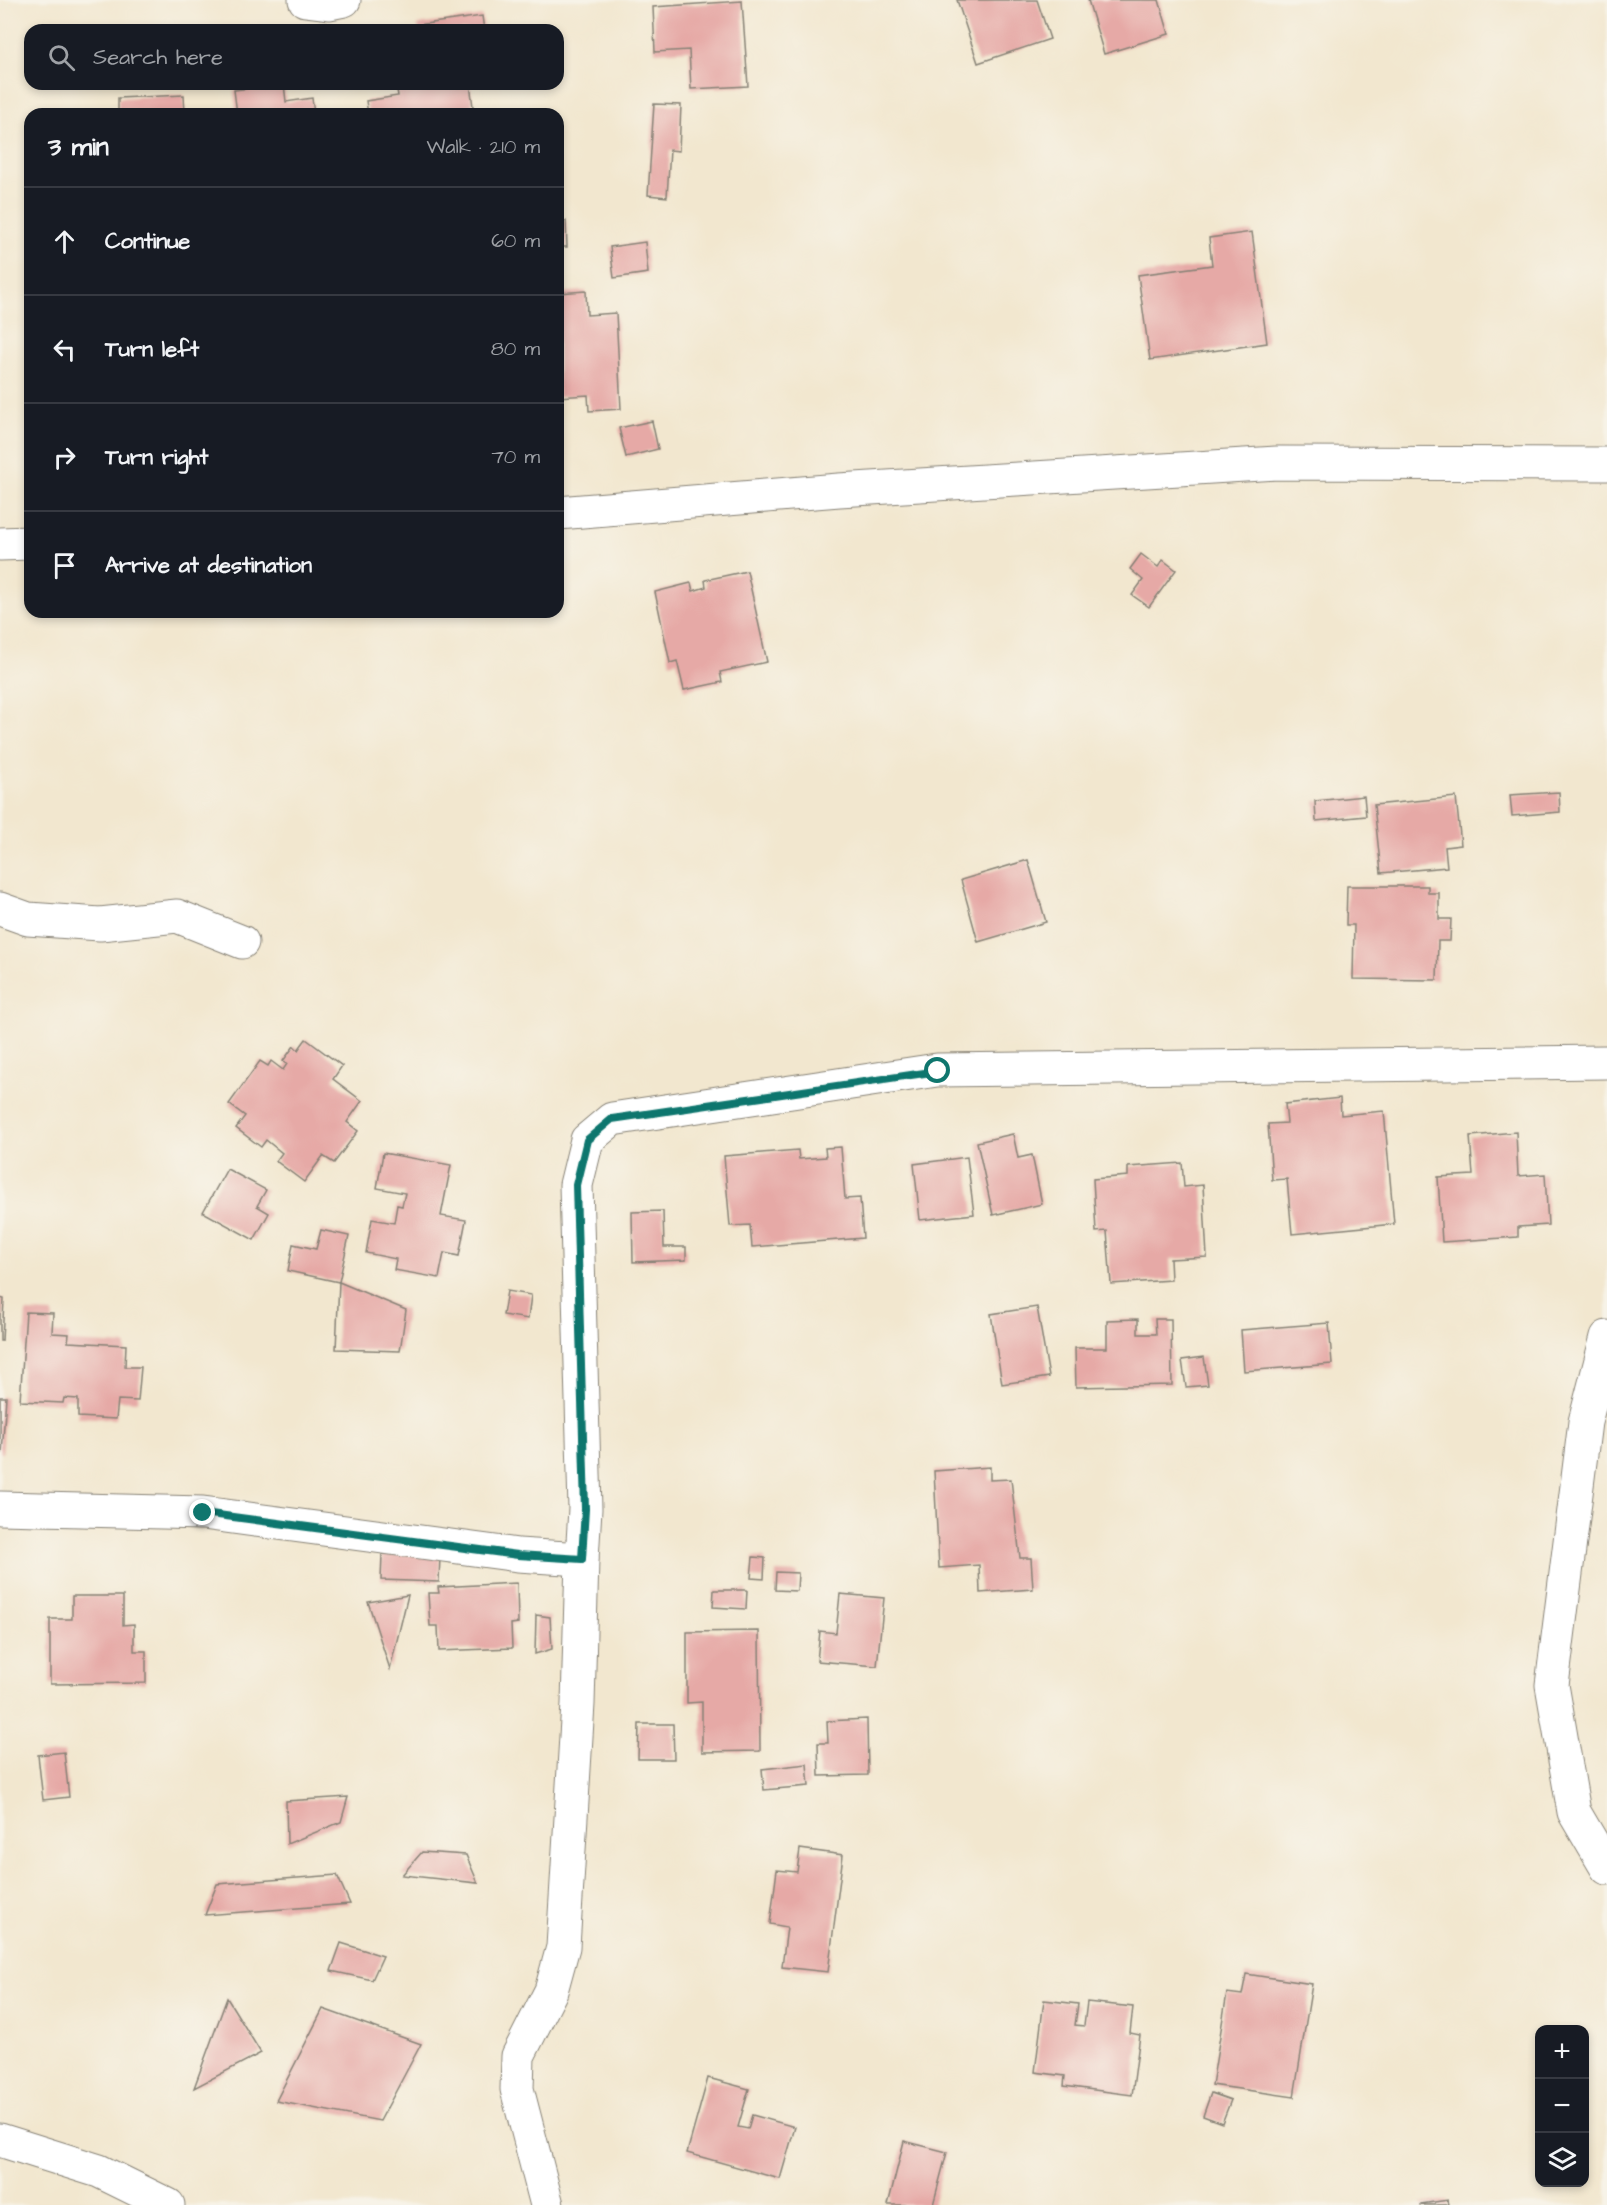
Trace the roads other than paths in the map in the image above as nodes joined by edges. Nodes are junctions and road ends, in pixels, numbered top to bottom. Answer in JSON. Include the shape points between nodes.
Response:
{"nodes":[{"id":1,"x":305,"y":0,"type":"edge"},
{"id":2,"x":344,"y":0,"type":"edge"},
{"id":3,"x":1607,"y":464,"type":"edge"},
{"id":4,"x":564,"y":513,"type":"edge"},
{"id":5,"x":24,"y":543,"type":"edge"},
{"id":6,"x":0,"y":544,"type":"edge"},
{"id":7,"x":0,"y":909,"type":"edge"},
{"id":8,"x":242,"y":942,"type":"dead end"},
{"id":9,"x":1607,"y":1062,"type":"edge"},
{"id":10,"x":1607,"y":1336,"type":"edge"},
{"id":11,"x":0,"y":1508,"type":"edge"},
{"id":12,"x":582,"y":1559,"type":"junction"},
{"id":13,"x":1607,"y":1868,"type":"edge"},
{"id":14,"x":0,"y":2140,"type":"edge"},
{"id":15,"x":168,"y":2205,"type":"edge"},
{"id":16,"x":547,"y":2205,"type":"edge"}],
"edges":[{"from":1,"to":2,"type":"street"},
{"from":3,"to":4,"type":"street","via":[[1277,463],[839,490]]},
{"from":5,"to":6,"type":"street"},
{"from":7,"to":8,"type":"street","via":[[28,919],[100,924],[177,916]]},
{"from":9,"to":12,"type":"street","via":[[938,1071],[612,1119],[587,1140],[576,1185],[585,1509]]},
{"from":10,"to":13,"type":"street","via":[[1585,1422],[1552,1684],[1574,1812]]},
{"from":11,"to":12,"type":"street","via":[[203,1513],[518,1555]]},
{"from":12,"to":16,"type":"street","via":[[579,1704],[563,1947],[551,1991],[518,2056],[517,2089]]},
{"from":14,"to":15,"type":"street","via":[[99,2171]]}]}
